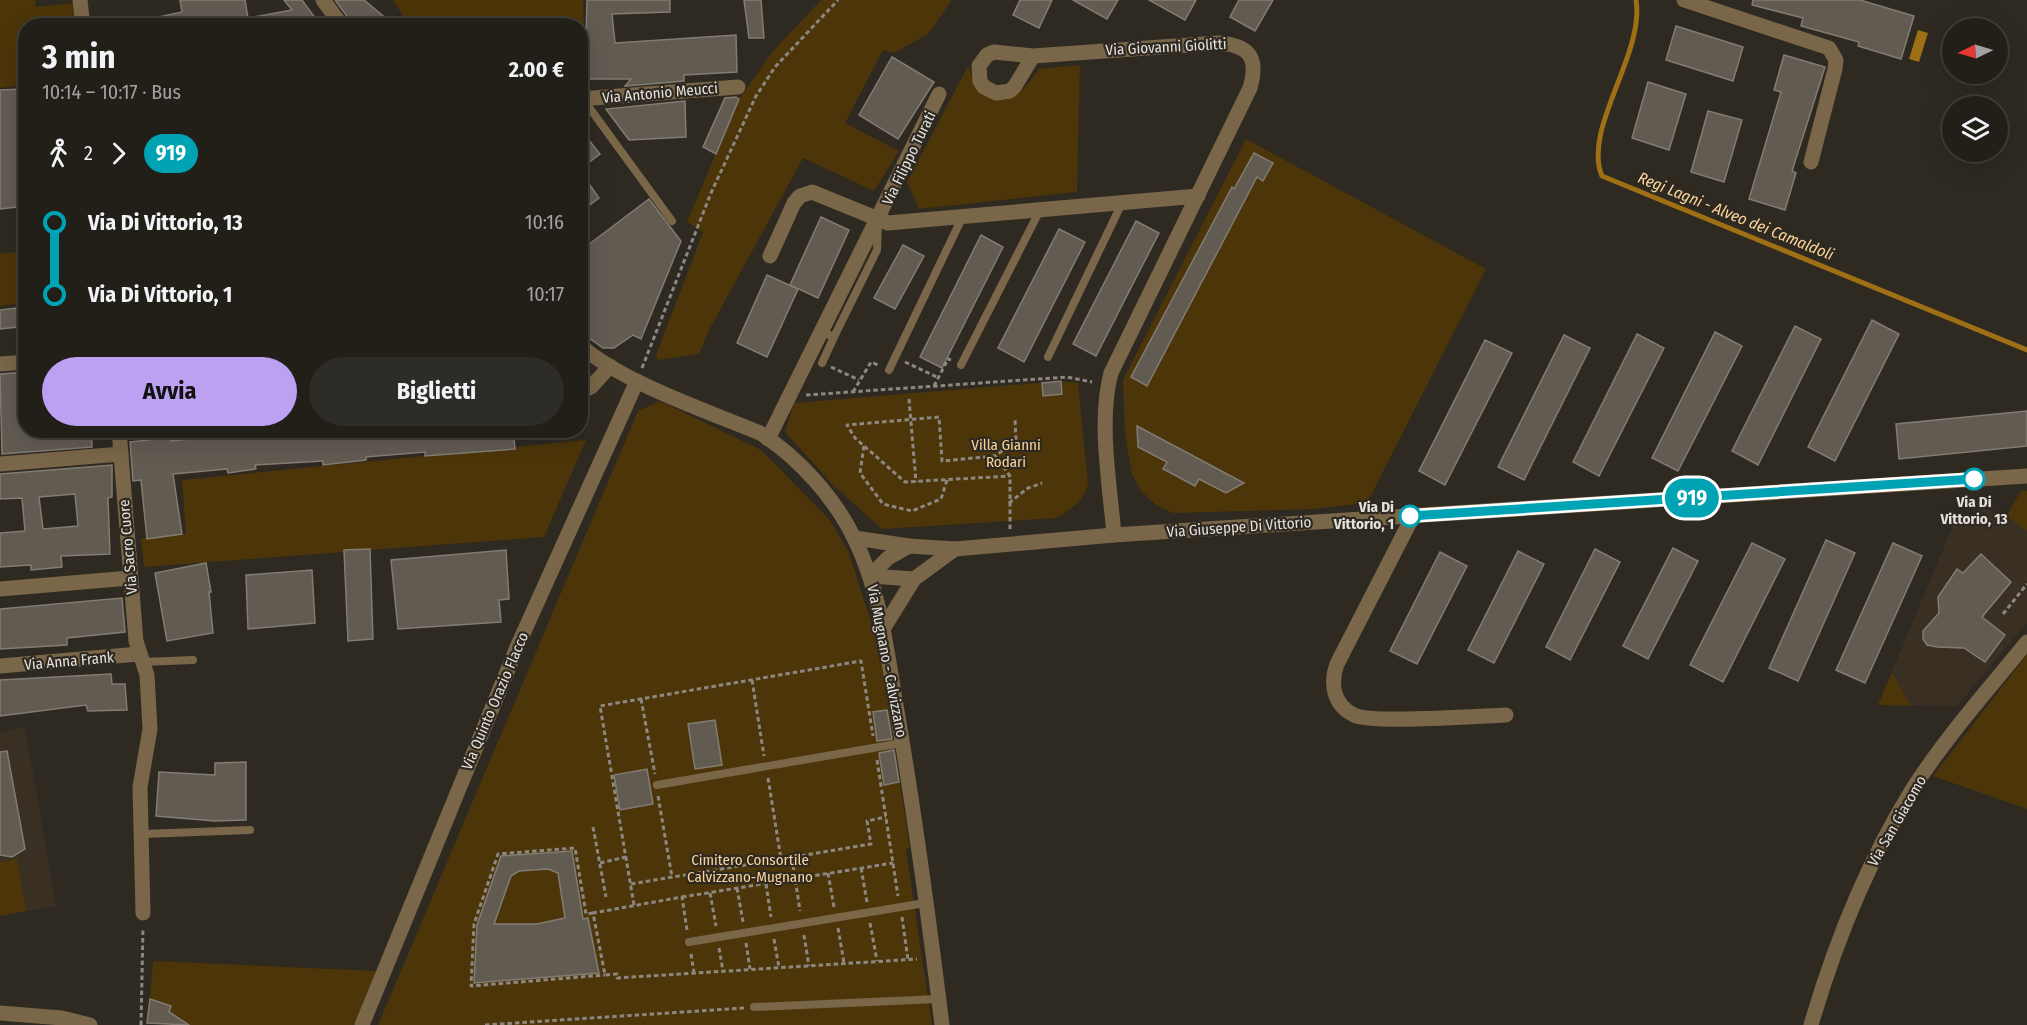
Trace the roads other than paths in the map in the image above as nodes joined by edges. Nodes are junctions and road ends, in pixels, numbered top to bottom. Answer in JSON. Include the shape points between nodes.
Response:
{"nodes":[{"id":1,"x":80,"y":0,"type":"edge"},
{"id":2,"x":323,"y":0,"type":"edge"},
{"id":3,"x":1684,"y":0,"type":"edge"},
{"id":4,"x":82,"y":18,"type":"edge"},
{"id":5,"x":336,"y":18,"type":"edge"},
{"id":6,"x":1033,"y":56,"type":"dead end"},
{"id":7,"x":738,"y":87,"type":"dead end"},
{"id":8,"x":939,"y":94,"type":"dead end"},
{"id":9,"x":588,"y":99,"type":"edge"},
{"id":10,"x":588,"y":107,"type":"edge"},
{"id":11,"x":1811,"y":162,"type":"dead end"},
{"id":12,"x":1198,"y":196,"type":"junction"},
{"id":13,"x":1122,"y":202,"type":"junction"},
{"id":14,"x":1040,"y":210,"type":"junction"},
{"id":15,"x":962,"y":217,"type":"junction"},
{"id":16,"x":672,"y":221,"type":"dead end"},
{"id":17,"x":878,"y":221,"type":"junction"},
{"id":18,"x":770,"y":256,"type":"dead end"},
{"id":19,"x":828,"y":334,"type":"junction"},
{"id":20,"x":588,"y":351,"type":"edge"},
{"id":21,"x":1048,"y":357,"type":"dead end"},
{"id":22,"x":18,"y":363,"type":"edge"},
{"id":23,"x":822,"y":363,"type":"road end"},
{"id":24,"x":0,"y":364,"type":"edge"},
{"id":25,"x":961,"y":365,"type":"road end"},
{"id":26,"x":610,"y":366,"type":"junction"},
{"id":27,"x":889,"y":370,"type":"road end"},
{"id":28,"x":637,"y":381,"type":"junction"},
{"id":29,"x":588,"y":388,"type":"edge"},
{"id":30,"x":120,"y":438,"type":"edge"},
{"id":31,"x":768,"y":438,"type":"junction"},
{"id":32,"x":121,"y":454,"type":"junction"},
{"id":33,"x":0,"y":464,"type":"edge"},
{"id":34,"x":2027,"y":476,"type":"edge"},
{"id":35,"x":1413,"y":516,"type":"junction"},
{"id":36,"x":1114,"y":535,"type":"junction"},
{"id":37,"x":855,"y":538,"type":"junction"},
{"id":38,"x":909,"y":546,"type":"junction"},
{"id":39,"x":955,"y":549,"type":"junction"},
{"id":40,"x":870,"y":576,"type":"junction"},
{"id":41,"x":130,"y":578,"type":"junction"},
{"id":42,"x":914,"y":579,"type":"junction"},
{"id":43,"x":0,"y":589,"type":"edge"},
{"id":44,"x":883,"y":629,"type":"junction"},
{"id":45,"x":2027,"y":642,"type":"edge"},
{"id":46,"x":141,"y":658,"type":"junction"},
{"id":47,"x":193,"y":660,"type":"dead end"},
{"id":48,"x":0,"y":666,"type":"edge"},
{"id":49,"x":1506,"y":715,"type":"dead end"},
{"id":50,"x":902,"y":743,"type":"junction"},
{"id":51,"x":657,"y":785,"type":"dead end"},
{"id":52,"x":250,"y":830,"type":"dead end"},
{"id":53,"x":143,"y":834,"type":"junction"},
{"id":54,"x":925,"y":903,"type":"junction"},
{"id":55,"x":143,"y":913,"type":"road end"},
{"id":56,"x":689,"y":942,"type":"road end"},
{"id":57,"x":939,"y":999,"type":"junction"},
{"id":58,"x":754,"y":1007,"type":"road end"},
{"id":59,"x":0,"y":1013,"type":"edge"},
{"id":60,"x":90,"y":1025,"type":"edge"},
{"id":61,"x":362,"y":1025,"type":"edge"},
{"id":62,"x":942,"y":1025,"type":"edge"},
{"id":63,"x":1811,"y":1025,"type":"edge"}],
"edges":[{"from":1,"to":4,"type":"street"},
{"from":2,"to":5,"type":"street"},
{"from":3,"to":11,"type":"street","via":[[1829,48],[1834,54],[1835,69]]},
{"from":6,"to":12,"type":"street","name":"Via Giovanni Giolitti","via":[[1218,43],[1242,47],[1252,61],[1250,88]]},
{"from":7,"to":9,"type":"street","name":"Via Antonio Meucci"},
{"from":8,"to":17,"type":"street","name":"Via Filippo Turati"},
{"from":10,"to":16,"type":"lane","name":"Via Antonio Meucci"},
{"from":12,"to":13,"type":"street"},
{"from":12,"to":36,"type":"street","name":"Via Giovanni Giolitti","via":[[1117,357],[1107,387]]},
{"from":13,"to":14,"type":"street"},
{"from":13,"to":21,"type":"lane"},
{"from":14,"to":15,"type":"street"},
{"from":14,"to":25,"type":"lane"},
{"from":15,"to":17,"type":"street"},
{"from":15,"to":27,"type":"lane"},
{"from":17,"to":18,"type":"street","via":[[817,193],[804,193],[794,203]]},
{"from":17,"to":19,"type":"street","name":"Via Filippo Turati"},
{"from":19,"to":23,"type":"lane","name":"Via Filippo Turati"},
{"from":19,"to":31,"type":"street","name":"Via Filippo Turati"},
{"from":20,"to":26,"type":"street","name":"Via Mugnano - Calvizzano"},
{"from":22,"to":24,"type":"street"},
{"from":26,"to":28,"type":"street","name":"Via Mugnano - Calvizzano"},
{"from":26,"to":29,"type":"street"},
{"from":28,"to":31,"type":"street","name":"Via Mugnano - Calvizzano"},
{"from":28,"to":61,"type":"street","name":"Via Quinto Orazio Flacco","via":[[518,645]]},
{"from":30,"to":32,"type":"street","name":"Via Sacro Cuore"},
{"from":31,"to":37,"type":"street","name":"Via Mugnano - Calvizzano","via":[[828,497]]},
{"from":32,"to":33,"type":"street"},
{"from":32,"to":41,"type":"street","name":"Via Sacro Cuore"},
{"from":34,"to":35,"type":"street","name":"Via Giuseppe Di Vittorio"},
{"from":35,"to":36,"type":"street","name":"Via Giuseppe Di Vittorio"},
{"from":35,"to":49,"type":"street","via":[[1336,664],[1332,676],[1338,701],[1346,710],[1367,719]]},
{"from":36,"to":39,"type":"street","name":"Via Giuseppe Di Vittorio"},
{"from":37,"to":38,"type":"street","name":"Via Giuseppe Di Vittorio"},
{"from":37,"to":40,"type":"street","name":"Via Mugnano - Calvizzano"},
{"from":38,"to":39,"type":"street","name":"Via Giuseppe Di Vittorio"},
{"from":38,"to":40,"type":"street","via":[[888,558]]},
{"from":39,"to":42,"type":"street"},
{"from":40,"to":42,"type":"street"},
{"from":40,"to":44,"type":"street","name":"Via Mugnano - Calvizzano"},
{"from":41,"to":43,"type":"street"},
{"from":41,"to":46,"type":"street","name":"Via Sacro Cuore"},
{"from":42,"to":44,"type":"street"},
{"from":44,"to":50,"type":"street","name":"Via Mugnano - Calvizzano"},
{"from":45,"to":63,"type":"street","name":"Via San Giacomo","via":[[1940,750],[1893,824],[1849,914]]},
{"from":46,"to":47,"type":"lane"},
{"from":46,"to":48,"type":"street","name":"Via Anna Frank"},
{"from":46,"to":53,"type":"street","name":"Via Sacro Cuore","via":[[147,675],[150,729],[140,787]]},
{"from":50,"to":51,"type":"lane"},
{"from":50,"to":54,"type":"street","name":"Via Mugnano - Calvizzano"},
{"from":52,"to":53,"type":"lane"},
{"from":53,"to":55,"type":"street","name":"Via Sacro Cuore"},
{"from":54,"to":56,"type":"lane"},
{"from":54,"to":57,"type":"street","name":"Via Mugnano - Calvizzano"},
{"from":57,"to":58,"type":"lane"},
{"from":57,"to":62,"type":"street","name":"Via Mugnano - Calvizzano"},
{"from":59,"to":60,"type":"street","via":[[62,1018]]}]}
